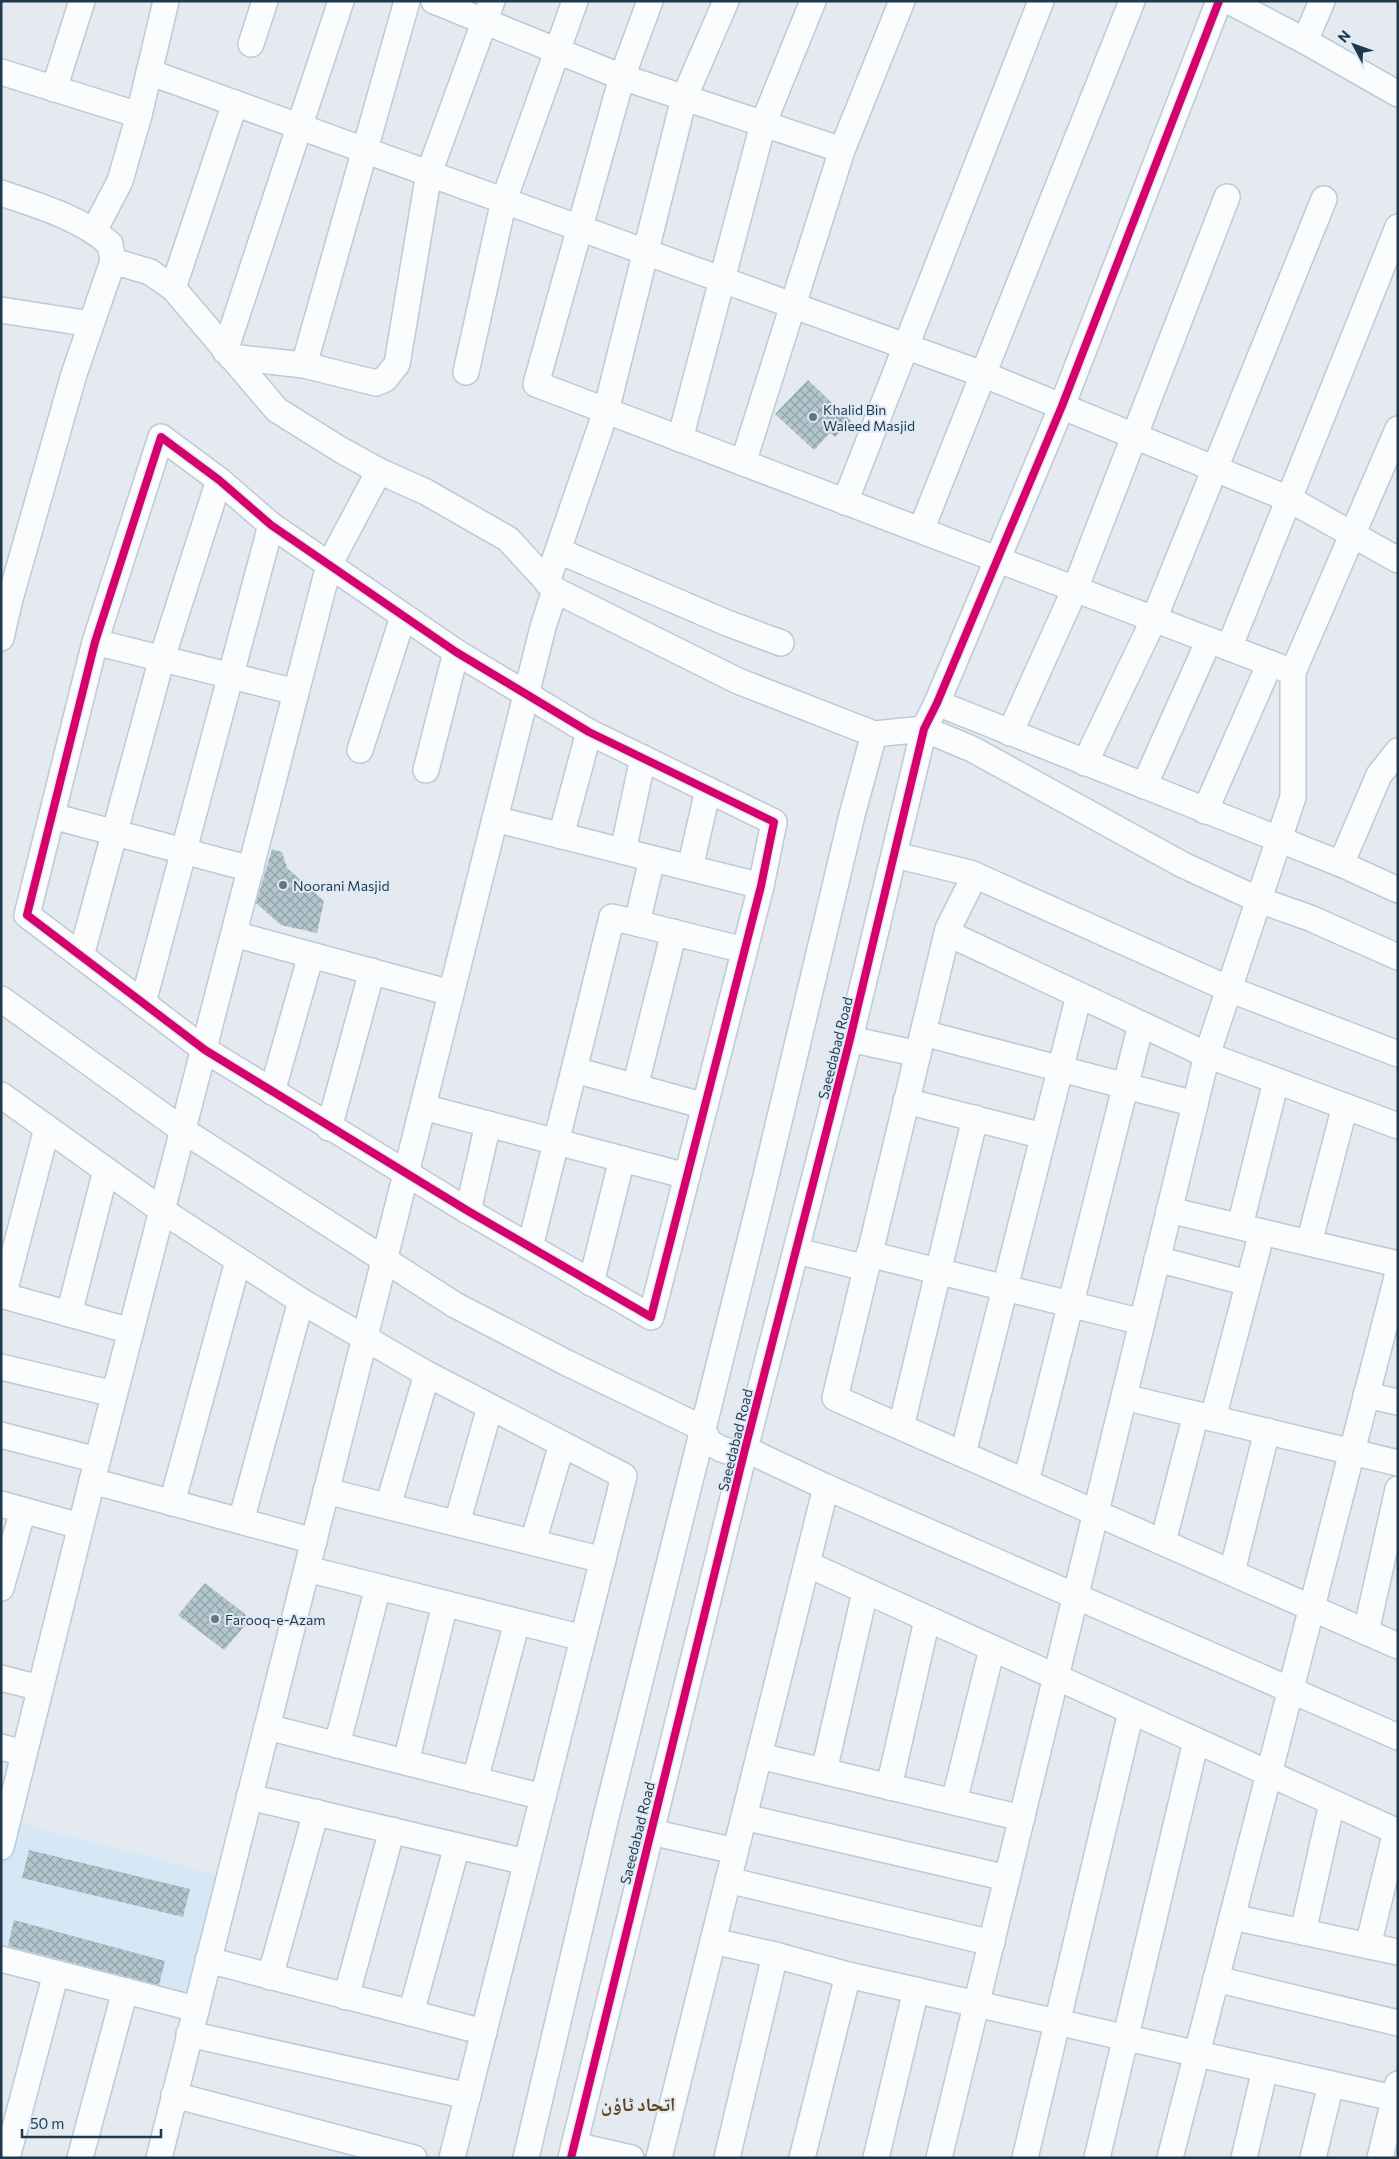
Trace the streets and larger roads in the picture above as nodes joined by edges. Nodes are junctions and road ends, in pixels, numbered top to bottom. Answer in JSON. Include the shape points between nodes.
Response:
{"nodes":[{"id":1,"x":82,"y":1,"type":"edge"},
{"id":2,"x":166,"y":1,"type":"edge"},
{"id":3,"x":264,"y":1,"type":"edge"},
{"id":4,"x":341,"y":1,"type":"edge"},
{"id":5,"x":407,"y":1,"type":"edge"},
{"id":6,"x":434,"y":1,"type":"edge"},
{"id":7,"x":575,"y":1,"type":"edge"},
{"id":8,"x":650,"y":1,"type":"edge"},
{"id":9,"x":726,"y":1,"type":"edge"},
{"id":10,"x":813,"y":1,"type":"edge"},
{"id":11,"x":902,"y":1,"type":"edge"},
{"id":12,"x":1041,"y":1,"type":"edge"},
{"id":13,"x":1132,"y":1,"type":"edge"},
{"id":14,"x":1322,"y":1,"type":"edge"},
{"id":15,"x":1232,"y":2,"type":"edge"},
{"id":16,"x":488,"y":11,"type":"edge"},
{"id":17,"x":1305,"y":41,"type":"junction"},
{"id":18,"x":250,"y":44,"type":"dead end"},
{"id":19,"x":556,"y":51,"type":"junction"},
{"id":20,"x":1,"y":72,"type":"edge"},
{"id":21,"x":149,"y":72,"type":"junction"},
{"id":22,"x":622,"y":77,"type":"junction"},
{"id":23,"x":54,"y":89,"type":"junction"},
{"id":24,"x":1398,"y":94,"type":"edge"},
{"id":25,"x":684,"y":98,"type":"junction"},
{"id":26,"x":235,"y":103,"type":"junction"},
{"id":27,"x":139,"y":115,"type":"junction"},
{"id":28,"x":763,"y":124,"type":"junction"},
{"id":29,"x":299,"y":126,"type":"junction"},
{"id":30,"x":364,"y":150,"type":"junction"},
{"id":31,"x":842,"y":150,"type":"junction"},
{"id":32,"x":429,"y":173,"type":"junction"},
{"id":33,"x":1,"y":192,"type":"edge"},
{"id":34,"x":1227,"y":197,"type":"dead end"},
{"id":35,"x":1324,"y":199,"type":"dead end"},
{"id":36,"x":504,"y":200,"type":"junction"},
{"id":37,"x":578,"y":227,"type":"junction"},
{"id":38,"x":1398,"y":227,"type":"edge"},
{"id":39,"x":94,"y":231,"type":"junction"},
{"id":40,"x":646,"y":252,"type":"junction"},
{"id":41,"x":113,"y":261,"type":"junction"},
{"id":42,"x":722,"y":280,"type":"junction"},
{"id":43,"x":173,"y":288,"type":"junction"},
{"id":44,"x":793,"y":305,"type":"junction"},
{"id":45,"x":1,"y":310,"type":"edge"},
{"id":46,"x":90,"y":324,"type":"junction"},
{"id":47,"x":906,"y":346,"type":"junction"},
{"id":48,"x":228,"y":354,"type":"junction"},
{"id":49,"x":304,"y":365,"type":"junction"},
{"id":50,"x":466,"y":372,"type":"dead end"},
{"id":51,"x":983,"y":374,"type":"junction"},
{"id":52,"x":1062,"y":406,"type":"junction"},
{"id":53,"x":606,"y":411,"type":"junction"},
{"id":54,"x":1398,"y":429,"type":"edge"},
{"id":55,"x":1135,"y":436,"type":"junction"},
{"id":56,"x":680,"y":439,"type":"junction"},
{"id":57,"x":743,"y":463,"type":"junction"},
{"id":58,"x":1215,"y":469,"type":"junction"},
{"id":59,"x":379,"y":471,"type":"junction"},
{"id":60,"x":219,"y":480,"type":"junction"},
{"id":61,"x":1288,"y":499,"type":"junction"},
{"id":62,"x":845,"y":502,"type":"junction"},
{"id":63,"x":271,"y":525,"type":"junction"},
{"id":64,"x":921,"y":530,"type":"junction"},
{"id":65,"x":1352,"y":534,"type":"junction"},
{"id":66,"x":559,"y":551,"type":"junction"},
{"id":67,"x":997,"y":560,"type":"junction"},
{"id":68,"x":1398,"y":560,"type":"edge"},
{"id":69,"x":329,"y":565,"type":"junction"},
{"id":70,"x":551,"y":586,"type":"junction"},
{"id":71,"x":1076,"y":589,"type":"junction"},
{"id":72,"x":6,"y":598,"type":"edge"},
{"id":73,"x":403,"y":617,"type":"junction"},
{"id":74,"x":1154,"y":619,"type":"junction"},
{"id":75,"x":1,"y":638,"type":"edge"},
{"id":76,"x":95,"y":642,"type":"junction"},
{"id":77,"x":781,"y":643,"type":"dead end"},
{"id":78,"x":1219,"y":644,"type":"junction"},
{"id":79,"x":456,"y":652,"type":"junction"},
{"id":80,"x":162,"y":658,"type":"junction"},
{"id":81,"x":1282,"y":668,"type":"junction"},
{"id":82,"x":229,"y":675,"type":"junction"},
{"id":83,"x":296,"y":692,"type":"junction"},
{"id":84,"x":526,"y":695,"type":"junction"},
{"id":85,"x":937,"y":703,"type":"junction"},
{"id":86,"x":924,"y":729,"type":"junction"},
{"id":87,"x":589,"y":732,"type":"junction"},
{"id":88,"x":1010,"y":733,"type":"junction"},
{"id":89,"x":874,"y":734,"type":"junction"},
{"id":90,"x":360,"y":750,"type":"dead end"},
{"id":91,"x":1398,"y":751,"type":"edge"},
{"id":92,"x":643,"y":758,"type":"junction"},
{"id":93,"x":1085,"y":763,"type":"junction"},
{"id":94,"x":426,"y":770,"type":"dead end"},
{"id":95,"x":1144,"y":786,"type":"junction"},
{"id":96,"x":708,"y":790,"type":"junction"},
{"id":97,"x":1205,"y":811,"type":"junction"},
{"id":98,"x":52,"y":816,"type":"junction"},
{"id":99,"x":495,"y":819,"type":"junction"},
{"id":100,"x":115,"y":832,"type":"junction"},
{"id":101,"x":561,"y":836,"type":"junction"},
{"id":102,"x":1279,"y":840,"type":"junction"},
{"id":103,"x":183,"y":851,"type":"junction"},
{"id":104,"x":622,"y":851,"type":"junction"},
{"id":105,"x":895,"y":855,"type":"junction"},
{"id":106,"x":652,"y":859,"type":"junction"},
{"id":107,"x":1341,"y":864,"type":"junction"},
{"id":108,"x":690,"y":868,"type":"junction"},
{"id":109,"x":251,"y":869,"type":"junction"},
{"id":110,"x":975,"y":875,"type":"junction"},
{"id":111,"x":760,"y":886,"type":"junction"},
{"id":112,"x":1398,"y":890,"type":"edge"},
{"id":113,"x":1259,"y":900,"type":"junction"},
{"id":114,"x":637,"y":923,"type":"junction"},
{"id":115,"x":674,"y":932,"type":"junction"},
{"id":116,"x":947,"y":933,"type":"junction"},
{"id":117,"x":234,"y":934,"type":"junction"},
{"id":118,"x":744,"y":950,"type":"junction"},
{"id":119,"x":311,"y":955,"type":"junction"},
{"id":120,"x":81,"y":956,"type":"junction"},
{"id":121,"x":1398,"y":957,"type":"edge"},
{"id":122,"x":372,"y":972,"type":"junction"},
{"id":123,"x":1229,"y":989,"type":"junction"},
{"id":124,"x":452,"y":993,"type":"junction"},
{"id":125,"x":1079,"y":996,"type":"junction"},
{"id":126,"x":1,"y":1000,"type":"edge"},
{"id":127,"x":143,"y":1002,"type":"junction"},
{"id":128,"x":1141,"y":1024,"type":"junction"},
{"id":129,"x":850,"y":1039,"type":"junction"},
{"id":130,"x":920,"y":1043,"type":"junction"},
{"id":131,"x":205,"y":1050,"type":"junction"},
{"id":132,"x":1398,"y":1054,"type":"edge"},
{"id":133,"x":1207,"y":1055,"type":"junction"},
{"id":134,"x":1060,"y":1069,"type":"junction"},
{"id":135,"x":575,"y":1070,"type":"junction"},
{"id":136,"x":1276,"y":1081,"type":"junction"},
{"id":137,"x":635,"y":1086,"type":"junction"},
{"id":138,"x":1125,"y":1086,"type":"junction"},
{"id":139,"x":272,"y":1092,"type":"junction"},
{"id":140,"x":1,"y":1095,"type":"edge"},
{"id":141,"x":906,"y":1101,"type":"junction"},
{"id":142,"x":1195,"y":1104,"type":"junction"},
{"id":143,"x":705,"y":1106,"type":"junction"},
{"id":144,"x":1345,"y":1106,"type":"junction"},
{"id":145,"x":423,"y":1107,"type":"junction"},
{"id":146,"x":975,"y":1118,"type":"junction"},
{"id":147,"x":488,"y":1124,"type":"junction"},
{"id":148,"x":1398,"y":1126,"type":"edge"},
{"id":149,"x":47,"y":1128,"type":"junction"},
{"id":150,"x":329,"y":1128,"type":"junction"},
{"id":151,"x":184,"y":1131,"type":"junction"},
{"id":152,"x":1043,"y":1136,"type":"junction"},
{"id":153,"x":557,"y":1142,"type":"junction"},
{"id":154,"x":622,"y":1159,"type":"junction"},
{"id":155,"x":106,"y":1170,"type":"junction"},
{"id":156,"x":406,"y":1174,"type":"junction"},
{"id":157,"x":687,"y":1176,"type":"junction"},
{"id":158,"x":1169,"y":1210,"type":"junction"},
{"id":159,"x":163,"y":1211,"type":"junction"},
{"id":160,"x":468,"y":1211,"type":"junction"},
{"id":161,"x":1251,"y":1229,"type":"junction"},
{"id":162,"x":1309,"y":1243,"type":"junction"},
{"id":163,"x":530,"y":1247,"type":"junction"},
{"id":164,"x":797,"y":1251,"type":"junction"},
{"id":165,"x":238,"y":1260,"type":"junction"},
{"id":166,"x":384,"y":1260,"type":"junction"},
{"id":167,"x":1157,"y":1260,"type":"junction"},
{"id":168,"x":868,"y":1261,"type":"junction"},
{"id":169,"x":1398,"y":1264,"type":"edge"},
{"id":170,"x":939,"y":1271,"type":"junction"},
{"id":171,"x":1398,"y":1273,"type":"edge"},
{"id":172,"x":592,"y":1283,"type":"junction"},
{"id":173,"x":1248,"y":1283,"type":"junction"},
{"id":174,"x":1005,"y":1288,"type":"junction"},
{"id":175,"x":2,"y":1296,"type":"edge"},
{"id":176,"x":301,"y":1302,"type":"junction"},
{"id":177,"x":1071,"y":1304,"type":"junction"},
{"id":178,"x":69,"y":1314,"type":"junction"},
{"id":179,"x":1142,"y":1322,"type":"junction"},
{"id":180,"x":1391,"y":1328,"type":"edge"},
{"id":181,"x":131,"y":1331,"type":"junction"},
{"id":182,"x":364,"y":1340,"type":"junction"},
{"id":183,"x":1,"y":1367,"type":"edge"},
{"id":184,"x":427,"y":1374,"type":"junction"},
{"id":185,"x":114,"y":1394,"type":"junction"},
{"id":186,"x":1366,"y":1395,"type":"junction"},
{"id":187,"x":1124,"y":1397,"type":"junction"},
{"id":188,"x":1398,"y":1402,"type":"edge"},
{"id":189,"x":490,"y":1407,"type":"junction"},
{"id":190,"x":1204,"y":1416,"type":"junction"},
{"id":191,"x":901,"y":1427,"type":"junction"},
{"id":192,"x":702,"y":1428,"type":"junction"},
{"id":193,"x":1267,"y":1431,"type":"junction"},
{"id":194,"x":1,"y":1435,"type":"edge"},
{"id":195,"x":562,"y":1444,"type":"junction"},
{"id":196,"x":746,"y":1449,"type":"junction"},
{"id":197,"x":1352,"y":1452,"type":"junction"},
{"id":198,"x":962,"y":1454,"type":"junction"},
{"id":199,"x":1398,"y":1463,"type":"edge"},
{"id":200,"x":94,"y":1471,"type":"junction"},
{"id":201,"x":1026,"y":1482,"type":"junction"},
{"id":202,"x":826,"y":1487,"type":"junction"},
{"id":203,"x":1398,"y":1489,"type":"edge"},
{"id":204,"x":326,"y":1491,"type":"junction"},
{"id":205,"x":172,"y":1503,"type":"junction"},
{"id":206,"x":388,"y":1506,"type":"junction"},
{"id":207,"x":12,"y":1507,"type":"edge"},
{"id":208,"x":1097,"y":1513,"type":"junction"},
{"id":209,"x":241,"y":1521,"type":"junction"},
{"id":210,"x":457,"y":1523,"type":"junction"},
{"id":211,"x":80,"y":1526,"type":"junction"},
{"id":212,"x":314,"y":1540,"type":"junction"},
{"id":213,"x":533,"y":1542,"type":"junction"},
{"id":214,"x":1163,"y":1542,"type":"junction"},
{"id":215,"x":603,"y":1560,"type":"junction"},
{"id":216,"x":807,"y":1564,"type":"junction"},
{"id":217,"x":307,"y":1569,"type":"junction"},
{"id":218,"x":1232,"y":1572,"type":"junction"},
{"id":219,"x":378,"y":1587,"type":"junction"},
{"id":220,"x":1,"y":1588,"type":"edge"},
{"id":221,"x":865,"y":1592,"type":"junction"},
{"id":222,"x":1076,"y":1595,"type":"junction"},
{"id":223,"x":445,"y":1604,"type":"junction"},
{"id":224,"x":1312,"y":1608,"type":"junction"},
{"id":225,"x":927,"y":1620,"type":"junction"},
{"id":226,"x":517,"y":1622,"type":"junction"},
{"id":227,"x":1366,"y":1632,"type":"junction"},
{"id":228,"x":583,"y":1638,"type":"junction"},
{"id":229,"x":1398,"y":1646,"type":"edge"},
{"id":230,"x":992,"y":1649,"type":"junction"},
{"id":231,"x":1,"y":1678,"type":"edge"},
{"id":232,"x":1056,"y":1678,"type":"junction"},
{"id":233,"x":40,"y":1688,"type":"junction"},
{"id":234,"x":1291,"y":1689,"type":"junction"},
{"id":235,"x":1130,"y":1712,"type":"junction"},
{"id":236,"x":267,"y":1727,"type":"junction"},
{"id":237,"x":1398,"y":1737,"type":"edge"},
{"id":238,"x":1196,"y":1741,"type":"junction"},
{"id":239,"x":337,"y":1745,"type":"junction"},
{"id":240,"x":13,"y":1750,"type":"edge"},
{"id":241,"x":759,"y":1756,"type":"junction"},
{"id":242,"x":406,"y":1762,"type":"junction"},
{"id":243,"x":824,"y":1771,"type":"junction"},
{"id":244,"x":1269,"y":1774,"type":"junction"},
{"id":245,"x":475,"y":1780,"type":"junction"},
{"id":246,"x":889,"y":1787,"type":"junction"},
{"id":247,"x":249,"y":1796,"type":"junction"},
{"id":248,"x":543,"y":1797,"type":"junction"},
{"id":249,"x":954,"y":1802,"type":"junction"},
{"id":250,"x":1332,"y":1803,"type":"junction"},
{"id":251,"x":316,"y":1812,"type":"junction"},
{"id":252,"x":744,"y":1817,"type":"junction"},
{"id":253,"x":1022,"y":1818,"type":"junction"},
{"id":254,"x":392,"y":1830,"type":"junction"},
{"id":255,"x":651,"y":1832,"type":"junction"},
{"id":256,"x":1397,"y":1832,"type":"edge"},
{"id":257,"x":457,"y":1846,"type":"junction"},
{"id":258,"x":1,"y":1847,"type":"edge"},
{"id":259,"x":735,"y":1851,"type":"junction"},
{"id":260,"x":526,"y":1862,"type":"junction"},
{"id":261,"x":1007,"y":1878,"type":"junction"},
{"id":262,"x":728,"y":1880,"type":"junction"},
{"id":263,"x":1232,"y":1917,"type":"junction"},
{"id":264,"x":1303,"y":1932,"type":"junction"},
{"id":265,"x":713,"y":1941,"type":"junction"},
{"id":266,"x":992,"y":1943,"type":"junction"},
{"id":267,"x":1368,"y":1946,"type":"junction"},
{"id":268,"x":1398,"y":1952,"type":"edge"},
{"id":269,"x":775,"y":1955,"type":"junction"},
{"id":270,"x":1,"y":1959,"type":"edge"},
{"id":271,"x":208,"y":1960,"type":"junction"},
{"id":272,"x":56,"y":1973,"type":"junction"},
{"id":273,"x":848,"y":1975,"type":"junction"},
{"id":274,"x":270,"y":1977,"type":"junction"},
{"id":275,"x":1216,"y":1980,"type":"junction"},
{"id":276,"x":916,"y":1990,"type":"junction"},
{"id":277,"x":125,"y":1991,"type":"junction"},
{"id":278,"x":346,"y":1996,"type":"junction"},
{"id":279,"x":977,"y":2004,"type":"junction"},
{"id":280,"x":196,"y":2009,"type":"junction"},
{"id":281,"x":412,"y":2013,"type":"junction"},
{"id":282,"x":1057,"y":2022,"type":"junction"},
{"id":283,"x":1398,"y":2023,"type":"edge"},
{"id":284,"x":484,"y":2032,"type":"junction"},
{"id":285,"x":190,"y":2034,"type":"junction"},
{"id":286,"x":1125,"y":2038,"type":"junction"},
{"id":287,"x":1197,"y":2054,"type":"junction"},
{"id":288,"x":1265,"y":2069,"type":"junction"},
{"id":289,"x":1331,"y":2084,"type":"junction"},
{"id":290,"x":1397,"y":2094,"type":"edge"},
{"id":291,"x":174,"y":2095,"type":"junction"},
{"id":292,"x":468,"y":2096,"type":"junction"},
{"id":293,"x":573,"y":2151,"type":"edge"},
{"id":294,"x":7,"y":2158,"type":"edge"},
{"id":295,"x":80,"y":2158,"type":"edge"},
{"id":296,"x":158,"y":2158,"type":"edge"},
{"id":297,"x":414,"y":2158,"type":"edge"},
{"id":298,"x":452,"y":2158,"type":"edge"},
{"id":299,"x":526,"y":2158,"type":"edge"},
{"id":300,"x":631,"y":2158,"type":"edge"},
{"id":301,"x":659,"y":2158,"type":"edge"},
{"id":302,"x":727,"y":2158,"type":"edge"},
{"id":303,"x":802,"y":2158,"type":"edge"},
{"id":304,"x":876,"y":2158,"type":"edge"},
{"id":305,"x":940,"y":2158,"type":"edge"},
{"id":306,"x":1025,"y":2158,"type":"edge"},
{"id":307,"x":1097,"y":2158,"type":"edge"},
{"id":308,"x":1170,"y":2158,"type":"edge"},
{"id":309,"x":1244,"y":2158,"type":"edge"},
{"id":310,"x":1313,"y":2158,"type":"edge"},
{"id":311,"x":1380,"y":2158,"type":"edge"}],
"edges":[{"from":1,"to":23,"type":"street"},
{"from":2,"to":21,"type":"street"},
{"from":3,"to":18,"type":"street"},
{"from":4,"to":29,"type":"street"},
{"from":5,"to":30,"type":"street"},
{"from":6,"to":16,"type":"street"},
{"from":7,"to":19,"type":"street"},
{"from":8,"to":22,"type":"street"},
{"from":9,"to":25,"type":"street"},
{"from":10,"to":28,"type":"street"},
{"from":11,"to":31,"type":"street"},
{"from":12,"to":47,"type":"street"},
{"from":13,"to":51,"type":"street"},
{"from":14,"to":17,"type":"street"},
{"from":15,"to":17,"type":"street"},
{"from":15,"to":52,"type":"street","name":"Saeedabad Road"},
{"from":16,"to":19,"type":"street"},
{"from":16,"to":32,"type":"street"},
{"from":17,"to":24,"type":"street"},
{"from":19,"to":22,"type":"street"},
{"from":19,"to":36,"type":"street"},
{"from":20,"to":23,"type":"street"},
{"from":21,"to":26,"type":"street"},
{"from":21,"to":27,"type":"street"},
{"from":22,"to":25,"type":"street"},
{"from":22,"to":37,"type":"street"},
{"from":23,"to":27,"type":"street"},
{"from":25,"to":28,"type":"street"},
{"from":25,"to":40,"type":"street"},
{"from":26,"to":29,"type":"street"},
{"from":26,"to":43,"type":"street"},
{"from":27,"to":39,"type":"street","via":[[120,181]]},
{"from":28,"to":31,"type":"street"},
{"from":28,"to":42,"type":"street"},
{"from":29,"to":30,"type":"street"},
{"from":29,"to":48,"type":"street"},
{"from":30,"to":32,"type":"street"},
{"from":30,"to":49,"type":"street"},
{"from":31,"to":44,"type":"street"},
{"from":32,"to":36,"type":"street"},
{"from":32,"to":49,"type":"street","via":[[397,364],[385,379],[376,383]]},
{"from":33,"to":39,"type":"street"},
{"from":34,"to":55,"type":"street"},
{"from":35,"to":58,"type":"street"},
{"from":36,"to":37,"type":"street"},
{"from":36,"to":50,"type":"street"},
{"from":37,"to":40,"type":"street"},
{"from":37,"to":53,"type":"street","via":[[536,384]]},
{"from":38,"to":61,"type":"street"},
{"from":39,"to":41,"type":"street","via":[[110,244]]},
{"from":40,"to":42,"type":"street"},
{"from":40,"to":53,"type":"street"},
{"from":41,"to":43,"type":"street","via":[[150,272]]},
{"from":41,"to":46,"type":"street"},
{"from":42,"to":44,"type":"street"},
{"from":42,"to":56,"type":"street"},
{"from":43,"to":48,"type":"street"},
{"from":44,"to":47,"type":"street"},
{"from":44,"to":57,"type":"street"},
{"from":45,"to":46,"type":"street"},
{"from":46,"to":72,"type":"street"},
{"from":47,"to":51,"type":"street"},
{"from":47,"to":62,"type":"street"},
{"from":48,"to":49,"type":"street"},
{"from":48,"to":59,"type":"street","via":[[277,410]]},
{"from":51,"to":52,"type":"street"},
{"from":51,"to":64,"type":"street"},
{"from":52,"to":55,"type":"street"},
{"from":52,"to":67,"type":"street","name":"Saeedabad Road"},
{"from":53,"to":56,"type":"street"},
{"from":53,"to":66,"type":"street"},
{"from":54,"to":65,"type":"street"},
{"from":55,"to":58,"type":"street"},
{"from":55,"to":71,"type":"street"},
{"from":56,"to":57,"type":"street"},
{"from":57,"to":62,"type":"street"},
{"from":58,"to":61,"type":"street"},
{"from":58,"to":74,"type":"street"},
{"from":59,"to":69,"type":"street"},
{"from":59,"to":70,"type":"street","via":[[426,492],[508,539]]},
{"from":60,"to":63,"type":"street"},
{"from":60,"to":76,"type":"street","via":[[161,437]]},
{"from":60,"to":80,"type":"street"},
{"from":61,"to":65,"type":"street"},
{"from":61,"to":78,"type":"street"},
{"from":62,"to":64,"type":"street"},
{"from":63,"to":69,"type":"street"},
{"from":63,"to":82,"type":"street"},
{"from":64,"to":67,"type":"street"},
{"from":65,"to":68,"type":"street"},
{"from":65,"to":81,"type":"street"},
{"from":66,"to":70,"type":"street"},
{"from":66,"to":77,"type":"street"},
{"from":67,"to":71,"type":"street"},
{"from":67,"to":85,"type":"street","name":"Saeedabad Road"},
{"from":69,"to":73,"type":"street"},
{"from":69,"to":83,"type":"street"},
{"from":70,"to":84,"type":"street"},
{"from":70,"to":89,"type":"street","via":[[738,681]]},
{"from":71,"to":74,"type":"street"},
{"from":71,"to":88,"type":"street"},
{"from":72,"to":75,"type":"street"},
{"from":73,"to":79,"type":"street"},
{"from":73,"to":90,"type":"street"},
{"from":74,"to":78,"type":"street"},
{"from":74,"to":93,"type":"street"},
{"from":76,"to":80,"type":"street"},
{"from":76,"to":98,"type":"street"},
{"from":78,"to":81,"type":"street"},
{"from":78,"to":95,"type":"street"},
{"from":79,"to":84,"type":"street"},
{"from":79,"to":94,"type":"street"},
{"from":80,"to":82,"type":"street"},
{"from":80,"to":100,"type":"street"},
{"from":81,"to":97,"type":"street"},
{"from":81,"to":102,"type":"street","via":[[1293,798]]},
{"from":82,"to":83,"type":"street"},
{"from":82,"to":103,"type":"street"},
{"from":83,"to":109,"type":"street"},
{"from":84,"to":87,"type":"street"},
{"from":84,"to":99,"type":"street"},
{"from":85,"to":86,"type":"street","name":"Saeedabad Road"},
{"from":85,"to":88,"type":"street"},
{"from":86,"to":89,"type":"street"},
{"from":86,"to":105,"type":"street","name":"Saeedabad Road"},
{"from":86,"to":113,"type":"street","via":[[972,749],[1183,865]]},
{"from":87,"to":92,"type":"street"},
{"from":87,"to":101,"type":"street"},
{"from":88,"to":93,"type":"street"},
{"from":89,"to":192,"type":"street"},
{"from":91,"to":107,"type":"street","via":[[1379,775]]},
{"from":92,"to":96,"type":"street"},
{"from":92,"to":104,"type":"street"},
{"from":93,"to":95,"type":"street"},
{"from":95,"to":97,"type":"street"},
{"from":96,"to":108,"type":"street"},
{"from":96,"to":111,"type":"street","via":[[774,822]]},
{"from":97,"to":102,"type":"street"},
{"from":98,"to":100,"type":"street"},
{"from":98,"to":120,"type":"street","via":[[27,915]]},
{"from":99,"to":101,"type":"street"},
{"from":99,"to":124,"type":"street"},
{"from":100,"to":103,"type":"street"},
{"from":100,"to":120,"type":"street"},
{"from":101,"to":104,"type":"street"},
{"from":102,"to":107,"type":"street"},
{"from":102,"to":113,"type":"street"},
{"from":103,"to":109,"type":"street"},
{"from":103,"to":127,"type":"street"},
{"from":104,"to":106,"type":"street"},
{"from":105,"to":110,"type":"street"},
{"from":105,"to":129,"type":"street","name":"Saeedabad Road"},
{"from":106,"to":108,"type":"street"},
{"from":106,"to":114,"type":"street"},
{"from":107,"to":112,"type":"street"},
{"from":108,"to":111,"type":"street"},
{"from":109,"to":117,"type":"street"},
{"from":110,"to":116,"type":"street"},
{"from":110,"to":123,"type":"street"},
{"from":111,"to":118,"type":"street"},
{"from":113,"to":121,"type":"street","via":[[1310,918]]},
{"from":113,"to":123,"type":"street"},
{"from":114,"to":115,"type":"street"},
{"from":114,"to":135,"type":"street","via":[[612,917]]},
{"from":115,"to":118,"type":"street"},
{"from":115,"to":137,"type":"street"},
{"from":116,"to":125,"type":"street"},
{"from":116,"to":130,"type":"street"},
{"from":117,"to":119,"type":"street"},
{"from":117,"to":131,"type":"street"},
{"from":118,"to":143,"type":"street"},
{"from":119,"to":122,"type":"street"},
{"from":119,"to":139,"type":"street"},
{"from":120,"to":127,"type":"street"},
{"from":122,"to":124,"type":"street"},
{"from":122,"to":150,"type":"street"},
{"from":123,"to":132,"type":"street"},
{"from":123,"to":133,"type":"street"},
{"from":124,"to":145,"type":"street"},
{"from":125,"to":128,"type":"street"},
{"from":125,"to":134,"type":"street"},
{"from":126,"to":151,"type":"street"},
{"from":127,"to":131,"type":"street"},
{"from":128,"to":133,"type":"street"},
{"from":128,"to":138,"type":"street"},
{"from":129,"to":130,"type":"street"},
{"from":129,"to":164,"type":"street","name":"Saeedabad Road"},
{"from":130,"to":134,"type":"street"},
{"from":130,"to":141,"type":"street"},
{"from":131,"to":139,"type":"street"},
{"from":131,"to":151,"type":"street"},
{"from":133,"to":136,"type":"street"},
{"from":133,"to":142,"type":"street"},
{"from":134,"to":138,"type":"street"},
{"from":134,"to":152,"type":"street"},
{"from":135,"to":137,"type":"street"},
{"from":135,"to":153,"type":"street"},
{"from":136,"to":144,"type":"street"},
{"from":136,"to":161,"type":"street"},
{"from":137,"to":143,"type":"street"},
{"from":138,"to":142,"type":"street"},
{"from":138,"to":177,"type":"street"},
{"from":139,"to":150,"type":"street"},
{"from":140,"to":149,"type":"street"},
{"from":141,"to":146,"type":"street"},
{"from":141,"to":168,"type":"street"},
{"from":142,"to":158,"type":"street"},
{"from":143,"to":157,"type":"street"},
{"from":144,"to":148,"type":"street"},
{"from":144,"to":162,"type":"street"},
{"from":145,"to":147,"type":"street"},
{"from":145,"to":156,"type":"street"},
{"from":146,"to":152,"type":"street"},
{"from":146,"to":170,"type":"street"},
{"from":147,"to":153,"type":"street"},
{"from":147,"to":160,"type":"street"},
{"from":149,"to":155,"type":"street"},
{"from":149,"to":175,"type":"street"},
{"from":150,"to":156,"type":"street"},
{"from":151,"to":159,"type":"street"},
{"from":151,"to":166,"type":"street"},
{"from":152,"to":174,"type":"street"},
{"from":153,"to":154,"type":"street"},
{"from":153,"to":163,"type":"street"},
{"from":154,"to":157,"type":"street"},
{"from":154,"to":172,"type":"street"},
{"from":155,"to":159,"type":"street"},
{"from":155,"to":178,"type":"street"},
{"from":156,"to":160,"type":"street"},
{"from":156,"to":166,"type":"street"},
{"from":157,"to":172,"type":"street","via":[[651,1317]]},
{"from":158,"to":161,"type":"street"},
{"from":158,"to":167,"type":"street"},
{"from":159,"to":165,"type":"street"},
{"from":159,"to":181,"type":"street"},
{"from":160,"to":163,"type":"street"},
{"from":161,"to":162,"type":"street"},
{"from":161,"to":173,"type":"street"},
{"from":162,"to":169,"type":"street"},
{"from":163,"to":172,"type":"street"},
{"from":164,"to":168,"type":"street"},
{"from":164,"to":196,"type":"street","name":"Saeedabad Road"},
{"from":165,"to":176,"type":"street"},
{"from":165,"to":205,"type":"street"},
{"from":166,"to":182,"type":"street"},
{"from":166,"to":192,"type":"street","via":[[455,1305]]},
{"from":167,"to":173,"type":"street"},
{"from":167,"to":179,"type":"street"},
{"from":168,"to":170,"type":"street"},
{"from":168,"to":191,"type":"street","via":[[835,1398]]},
{"from":170,"to":174,"type":"street"},
{"from":170,"to":191,"type":"street"},
{"from":171,"to":180,"type":"street"},
{"from":173,"to":190,"type":"street"},
{"from":174,"to":177,"type":"street"},
{"from":174,"to":198,"type":"street"},
{"from":175,"to":178,"type":"street"},
{"from":176,"to":182,"type":"street"},
{"from":176,"to":209,"type":"street"},
{"from":177,"to":179,"type":"street"},
{"from":177,"to":201,"type":"street"},
{"from":178,"to":181,"type":"street"},
{"from":179,"to":187,"type":"street"},
{"from":180,"to":186,"type":"street"},
{"from":181,"to":185,"type":"street"},
{"from":182,"to":184,"type":"street"},
{"from":182,"to":204,"type":"street"},
{"from":183,"to":185,"type":"street"},
{"from":184,"to":189,"type":"street"},
{"from":184,"to":206,"type":"street"},
{"from":185,"to":200,"type":"street"},
{"from":186,"to":188,"type":"street"},
{"from":186,"to":197,"type":"street"},
{"from":187,"to":190,"type":"street"},
{"from":187,"to":208,"type":"street"},
{"from":189,"to":195,"type":"street"},
{"from":189,"to":210,"type":"street"},
{"from":190,"to":193,"type":"street"},
{"from":190,"to":214,"type":"street"},
{"from":191,"to":198,"type":"street"},
{"from":192,"to":196,"type":"street","via":[[709,1442],[721,1449],[731,1452]]},
{"from":192,"to":299,"type":"street"},
{"from":193,"to":197,"type":"street"},
{"from":193,"to":218,"type":"street"},
{"from":194,"to":200,"type":"street"},
{"from":195,"to":213,"type":"street"},
{"from":195,"to":215,"type":"street","via":[[624,1476]]},
{"from":196,"to":202,"type":"street"},
{"from":196,"to":255,"type":"street","name":"Saeedabad Road"},
{"from":197,"to":199,"type":"street"},
{"from":197,"to":224,"type":"street"},
{"from":198,"to":201,"type":"street"},
{"from":200,"to":205,"type":"street"},
{"from":200,"to":211,"type":"street"},
{"from":201,"to":208,"type":"street"},
{"from":202,"to":216,"type":"street"},
{"from":202,"to":222,"type":"street"},
{"from":203,"to":227,"type":"street"},
{"from":204,"to":206,"type":"street"},
{"from":204,"to":212,"type":"street"},
{"from":205,"to":209,"type":"street"},
{"from":206,"to":210,"type":"street"},
{"from":207,"to":211,"type":"street"},
{"from":207,"to":220,"type":"street"},
{"from":208,"to":214,"type":"street"},
{"from":208,"to":222,"type":"street"},
{"from":209,"to":212,"type":"street"},
{"from":210,"to":213,"type":"street"},
{"from":211,"to":233,"type":"street"},
{"from":212,"to":217,"type":"street"},
{"from":213,"to":215,"type":"street"},
{"from":214,"to":218,"type":"street"},
{"from":215,"to":228,"type":"street"},
{"from":216,"to":221,"type":"street"},
{"from":216,"to":241,"type":"street"},
{"from":217,"to":219,"type":"street"},
{"from":217,"to":236,"type":"street"},
{"from":218,"to":224,"type":"street"},
{"from":219,"to":223,"type":"street"},
{"from":219,"to":239,"type":"street"},
{"from":221,"to":225,"type":"street"},
{"from":221,"to":243,"type":"street"},
{"from":222,"to":232,"type":"street"},
{"from":222,"to":234,"type":"street"},
{"from":223,"to":226,"type":"street"},
{"from":223,"to":242,"type":"street"},
{"from":224,"to":227,"type":"street"},
{"from":224,"to":234,"type":"street"},
{"from":225,"to":230,"type":"street"},
{"from":225,"to":246,"type":"street"},
{"from":226,"to":228,"type":"street"},
{"from":226,"to":245,"type":"street"},
{"from":227,"to":229,"type":"street"},
{"from":228,"to":248,"type":"street"},
{"from":230,"to":232,"type":"street"},
{"from":230,"to":249,"type":"street"},
{"from":231,"to":233,"type":"street"},
{"from":232,"to":235,"type":"street"},
{"from":232,"to":253,"type":"street"},
{"from":233,"to":240,"type":"street"},
{"from":234,"to":237,"type":"street"},
{"from":234,"to":244,"type":"street"},
{"from":235,"to":238,"type":"street"},
{"from":235,"to":282,"type":"street"},
{"from":236,"to":239,"type":"street"},
{"from":236,"to":247,"type":"street"},
{"from":238,"to":244,"type":"street"},
{"from":238,"to":286,"type":"street"},
{"from":239,"to":242,"type":"street"},
{"from":240,"to":258,"type":"street"},
{"from":241,"to":243,"type":"street"},
{"from":241,"to":252,"type":"street"},
{"from":242,"to":245,"type":"street"},
{"from":243,"to":246,"type":"street"},
{"from":244,"to":250,"type":"street"},
{"from":244,"to":263,"type":"street"},
{"from":245,"to":248,"type":"street"},
{"from":246,"to":249,"type":"street"},
{"from":247,"to":251,"type":"street"},
{"from":247,"to":271,"type":"street"},
{"from":248,"to":260,"type":"street"},
{"from":249,"to":253,"type":"street"},
{"from":250,"to":256,"type":"street"},
{"from":250,"to":264,"type":"street"},
{"from":251,"to":254,"type":"street"},
{"from":251,"to":274,"type":"street"},
{"from":252,"to":259,"type":"street"},
{"from":252,"to":261,"type":"street"},
{"from":253,"to":261,"type":"street"},
{"from":254,"to":257,"type":"street"},
{"from":254,"to":278,"type":"street"},
{"from":255,"to":259,"type":"street"},
{"from":255,"to":293,"type":"street","name":"Saeedabad Road"},
{"from":256,"to":267,"type":"street"},
{"from":257,"to":260,"type":"street"},
{"from":257,"to":281,"type":"street"},
{"from":259,"to":262,"type":"street"},
{"from":260,"to":284,"type":"street"},
{"from":261,"to":266,"type":"street"},
{"from":262,"to":265,"type":"street"},
{"from":262,"to":266,"type":"street"},
{"from":263,"to":264,"type":"street"},
{"from":263,"to":275,"type":"street"},
{"from":264,"to":267,"type":"street"},
{"from":265,"to":269,"type":"street"},
{"from":265,"to":301,"type":"street"},
{"from":266,"to":279,"type":"street"},
{"from":267,"to":268,"type":"street"},
{"from":269,"to":273,"type":"street"},
{"from":269,"to":302,"type":"street"},
{"from":270,"to":272,"type":"street"},
{"from":271,"to":274,"type":"street"},
{"from":271,"to":280,"type":"street"},
{"from":272,"to":277,"type":"street"},
{"from":272,"to":294,"type":"street"},
{"from":273,"to":276,"type":"street"},
{"from":273,"to":303,"type":"street"},
{"from":274,"to":278,"type":"street"},
{"from":275,"to":283,"type":"street"},
{"from":275,"to":287,"type":"street"},
{"from":276,"to":279,"type":"street"},
{"from":276,"to":304,"type":"street"},
{"from":277,"to":280,"type":"street"},
{"from":277,"to":295,"type":"street"},
{"from":278,"to":281,"type":"street"},
{"from":279,"to":282,"type":"street"},
{"from":279,"to":305,"type":"street"},
{"from":280,"to":285,"type":"street"},
{"from":281,"to":284,"type":"street"},
{"from":282,"to":286,"type":"street"},
{"from":282,"to":306,"type":"street"},
{"from":284,"to":292,"type":"street"},
{"from":285,"to":291,"type":"street"},
{"from":285,"to":292,"type":"street"},
{"from":286,"to":287,"type":"street"},
{"from":286,"to":307,"type":"street"},
{"from":287,"to":288,"type":"street"},
{"from":287,"to":308,"type":"street"},
{"from":288,"to":289,"type":"street"},
{"from":288,"to":309,"type":"street"},
{"from":289,"to":290,"type":"street"},
{"from":289,"to":310,"type":"street"},
{"from":290,"to":311,"type":"street"},
{"from":291,"to":296,"type":"street"},
{"from":291,"to":297,"type":"street"},
{"from":292,"to":298,"type":"street"},
{"from":293,"to":300,"type":"street"}]}
